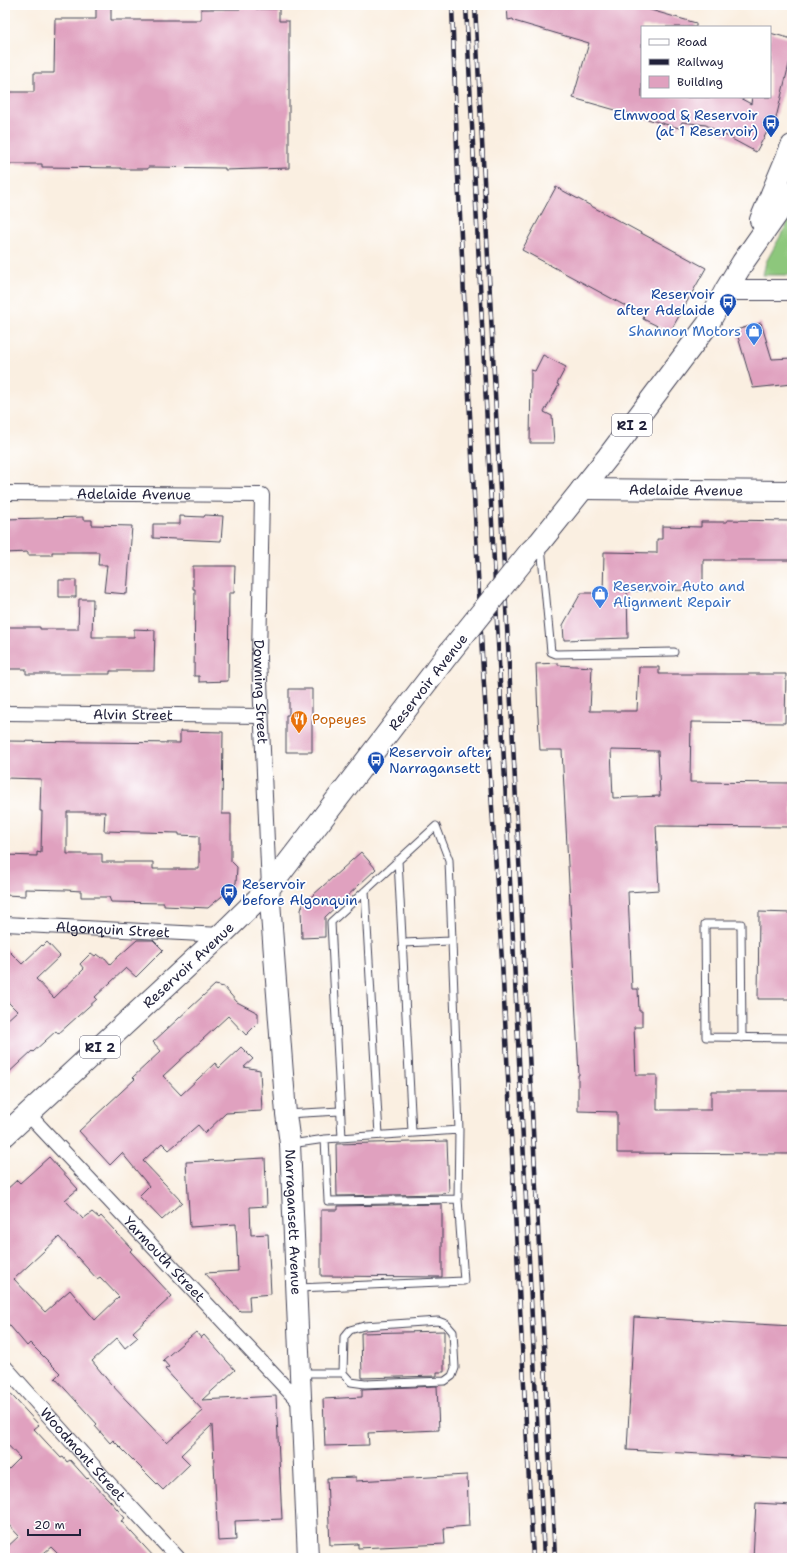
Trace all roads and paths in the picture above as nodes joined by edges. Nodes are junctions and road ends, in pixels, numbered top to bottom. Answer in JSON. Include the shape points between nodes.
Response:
{"nodes":[{"id":1,"x":792,"y":146,"type":"edge"},
{"id":2,"x":792,"y":192,"type":"edge"},
{"id":3,"x":743,"y":262,"type":"junction"},
{"id":4,"x":726,"y":290,"type":"junction"},
{"id":5,"x":792,"y":290,"type":"edge"},
{"id":6,"x":581,"y":490,"type":"junction"},
{"id":7,"x":792,"y":491,"type":"edge"},
{"id":8,"x":5,"y":493,"type":"edge"},
{"id":9,"x":262,"y":495,"type":"joint"},
{"id":10,"x":535,"y":547,"type":"junction"},
{"id":11,"x":674,"y":652,"type":"dead end"},
{"id":12,"x":5,"y":714,"type":"edge"},
{"id":13,"x":261,"y":716,"type":"junction"},
{"id":14,"x":398,"y":860,"type":"junction"},
{"id":15,"x":269,"y":888,"type":"junction"},
{"id":16,"x":366,"y":891,"type":"junction"},
{"id":17,"x":5,"y":924,"type":"edge"},
{"id":18,"x":222,"y":935,"type":"junction"},
{"id":19,"x":451,"y":941,"type":"junction"},
{"id":20,"x":403,"y":943,"type":"junction"},
{"id":21,"x":742,"y":1038,"type":"junction"},
{"id":22,"x":792,"y":1038,"type":"edge"},
{"id":23,"x":340,"y":1111,"type":"junction"},
{"id":24,"x":28,"y":1114,"type":"junction"},
{"id":25,"x":286,"y":1114,"type":"junction"},
{"id":26,"x":458,"y":1130,"type":"junction"},
{"id":27,"x":412,"y":1132,"type":"junction"},
{"id":28,"x":5,"y":1135,"type":"edge"},
{"id":29,"x":379,"y":1135,"type":"junction"},
{"id":30,"x":342,"y":1138,"type":"junction"},
{"id":31,"x":325,"y":1139,"type":"junction"},
{"id":32,"x":290,"y":1144,"type":"junction"},
{"id":33,"x":458,"y":1199,"type":"junction"},
{"id":34,"x":295,"y":1288,"type":"junction"},
{"id":35,"x":5,"y":1367,"type":"edge"},
{"id":36,"x":300,"y":1373,"type":"junction"},
{"id":37,"x":343,"y":1373,"type":"junction"},
{"id":38,"x":301,"y":1404,"type":"junction"},
{"id":39,"x":178,"y":1558,"type":"edge"},
{"id":40,"x":308,"y":1558,"type":"edge"}],
"edges":[{"from":1,"to":3,"type":"main road","name":"Reservoir Avenue","number":"RI 2"},
{"from":2,"to":3,"type":"main road","name":"Reservoir Avenue","number":"RI 2"},
{"from":3,"to":4,"type":"main road","name":"Reservoir Avenue","number":"RI 2"},
{"from":4,"to":5,"type":"street"},
{"from":4,"to":6,"type":"main road","name":"Reservoir Avenue","number":"RI 2","via":[[708,324]]},
{"from":6,"to":7,"type":"street","name":"Adelaide Avenue"},
{"from":6,"to":10,"type":"main road","name":"Reservoir Avenue","number":"RI 2"},
{"from":8,"to":9,"type":"street","name":"Adelaide Avenue"},
{"from":9,"to":13,"type":"street","name":"Downing Street","via":[[259,658]]},
{"from":10,"to":11,"type":"lane","via":[[552,652]]},
{"from":10,"to":15,"type":"main road","name":"Reservoir Avenue","number":"RI 2","bridge":true,"via":[[449,653]]},
{"from":12,"to":13,"type":"street","name":"Alvin Street"},
{"from":13,"to":15,"type":"street","name":"Downing Street"},
{"from":14,"to":16,"type":"lane"},
{"from":14,"to":19,"type":"lane","via":[[436,826],[449,860]]},
{"from":14,"to":20,"type":"lane"},
{"from":15,"to":18,"type":"main road","name":"Reservoir Avenue","number":"RI 2"},
{"from":15,"to":25,"type":"street","name":"Narragansett Avenue"},
{"from":16,"to":23,"type":"lane","via":[[331,922]]},
{"from":16,"to":29,"type":"lane"},
{"from":17,"to":18,"type":"street","name":"Algonquin Street"},
{"from":18,"to":24,"type":"main road","name":"Reservoir Avenue","number":"RI 2"},
{"from":19,"to":20,"type":"lane"},
{"from":19,"to":26,"type":"lane"},
{"from":20,"to":27,"type":"lane"},
{"from":21,"to":21,"type":"lane","via":[[706,1037],[705,924],[741,924]]},
{"from":21,"to":22,"type":"lane"},
{"from":23,"to":25,"type":"lane"},
{"from":23,"to":30,"type":"lane"},
{"from":24,"to":28,"type":"main road","name":"Reservoir Avenue","number":"RI 2"},
{"from":24,"to":38,"type":"street","name":"Yarmouth Street"},
{"from":25,"to":32,"type":"street","name":"Narragansett Avenue"},
{"from":26,"to":27,"type":"lane"},
{"from":26,"to":33,"type":"lane"},
{"from":27,"to":29,"type":"lane"},
{"from":29,"to":30,"type":"lane"},
{"from":30,"to":31,"type":"lane"},
{"from":31,"to":32,"type":"lane"},
{"from":31,"to":33,"type":"lane","via":[[328,1201]]},
{"from":32,"to":34,"type":"street","name":"Narragansett Avenue"},
{"from":33,"to":34,"type":"lane","via":[[464,1281]]},
{"from":34,"to":36,"type":"street","name":"Narragansett Avenue"},
{"from":35,"to":39,"type":"street","name":"Woodmont Street"},
{"from":36,"to":37,"type":"lane"},
{"from":36,"to":38,"type":"street","name":"Narragansett Avenue"},
{"from":37,"to":37,"type":"lane","via":[[351,1382],[365,1384],[445,1381],[452,1376],[455,1368],[453,1332],[446,1324],[438,1321],[364,1326],[350,1330],[344,1337]]},
{"from":38,"to":40,"type":"street","name":"Narragansett Avenue"}]}
